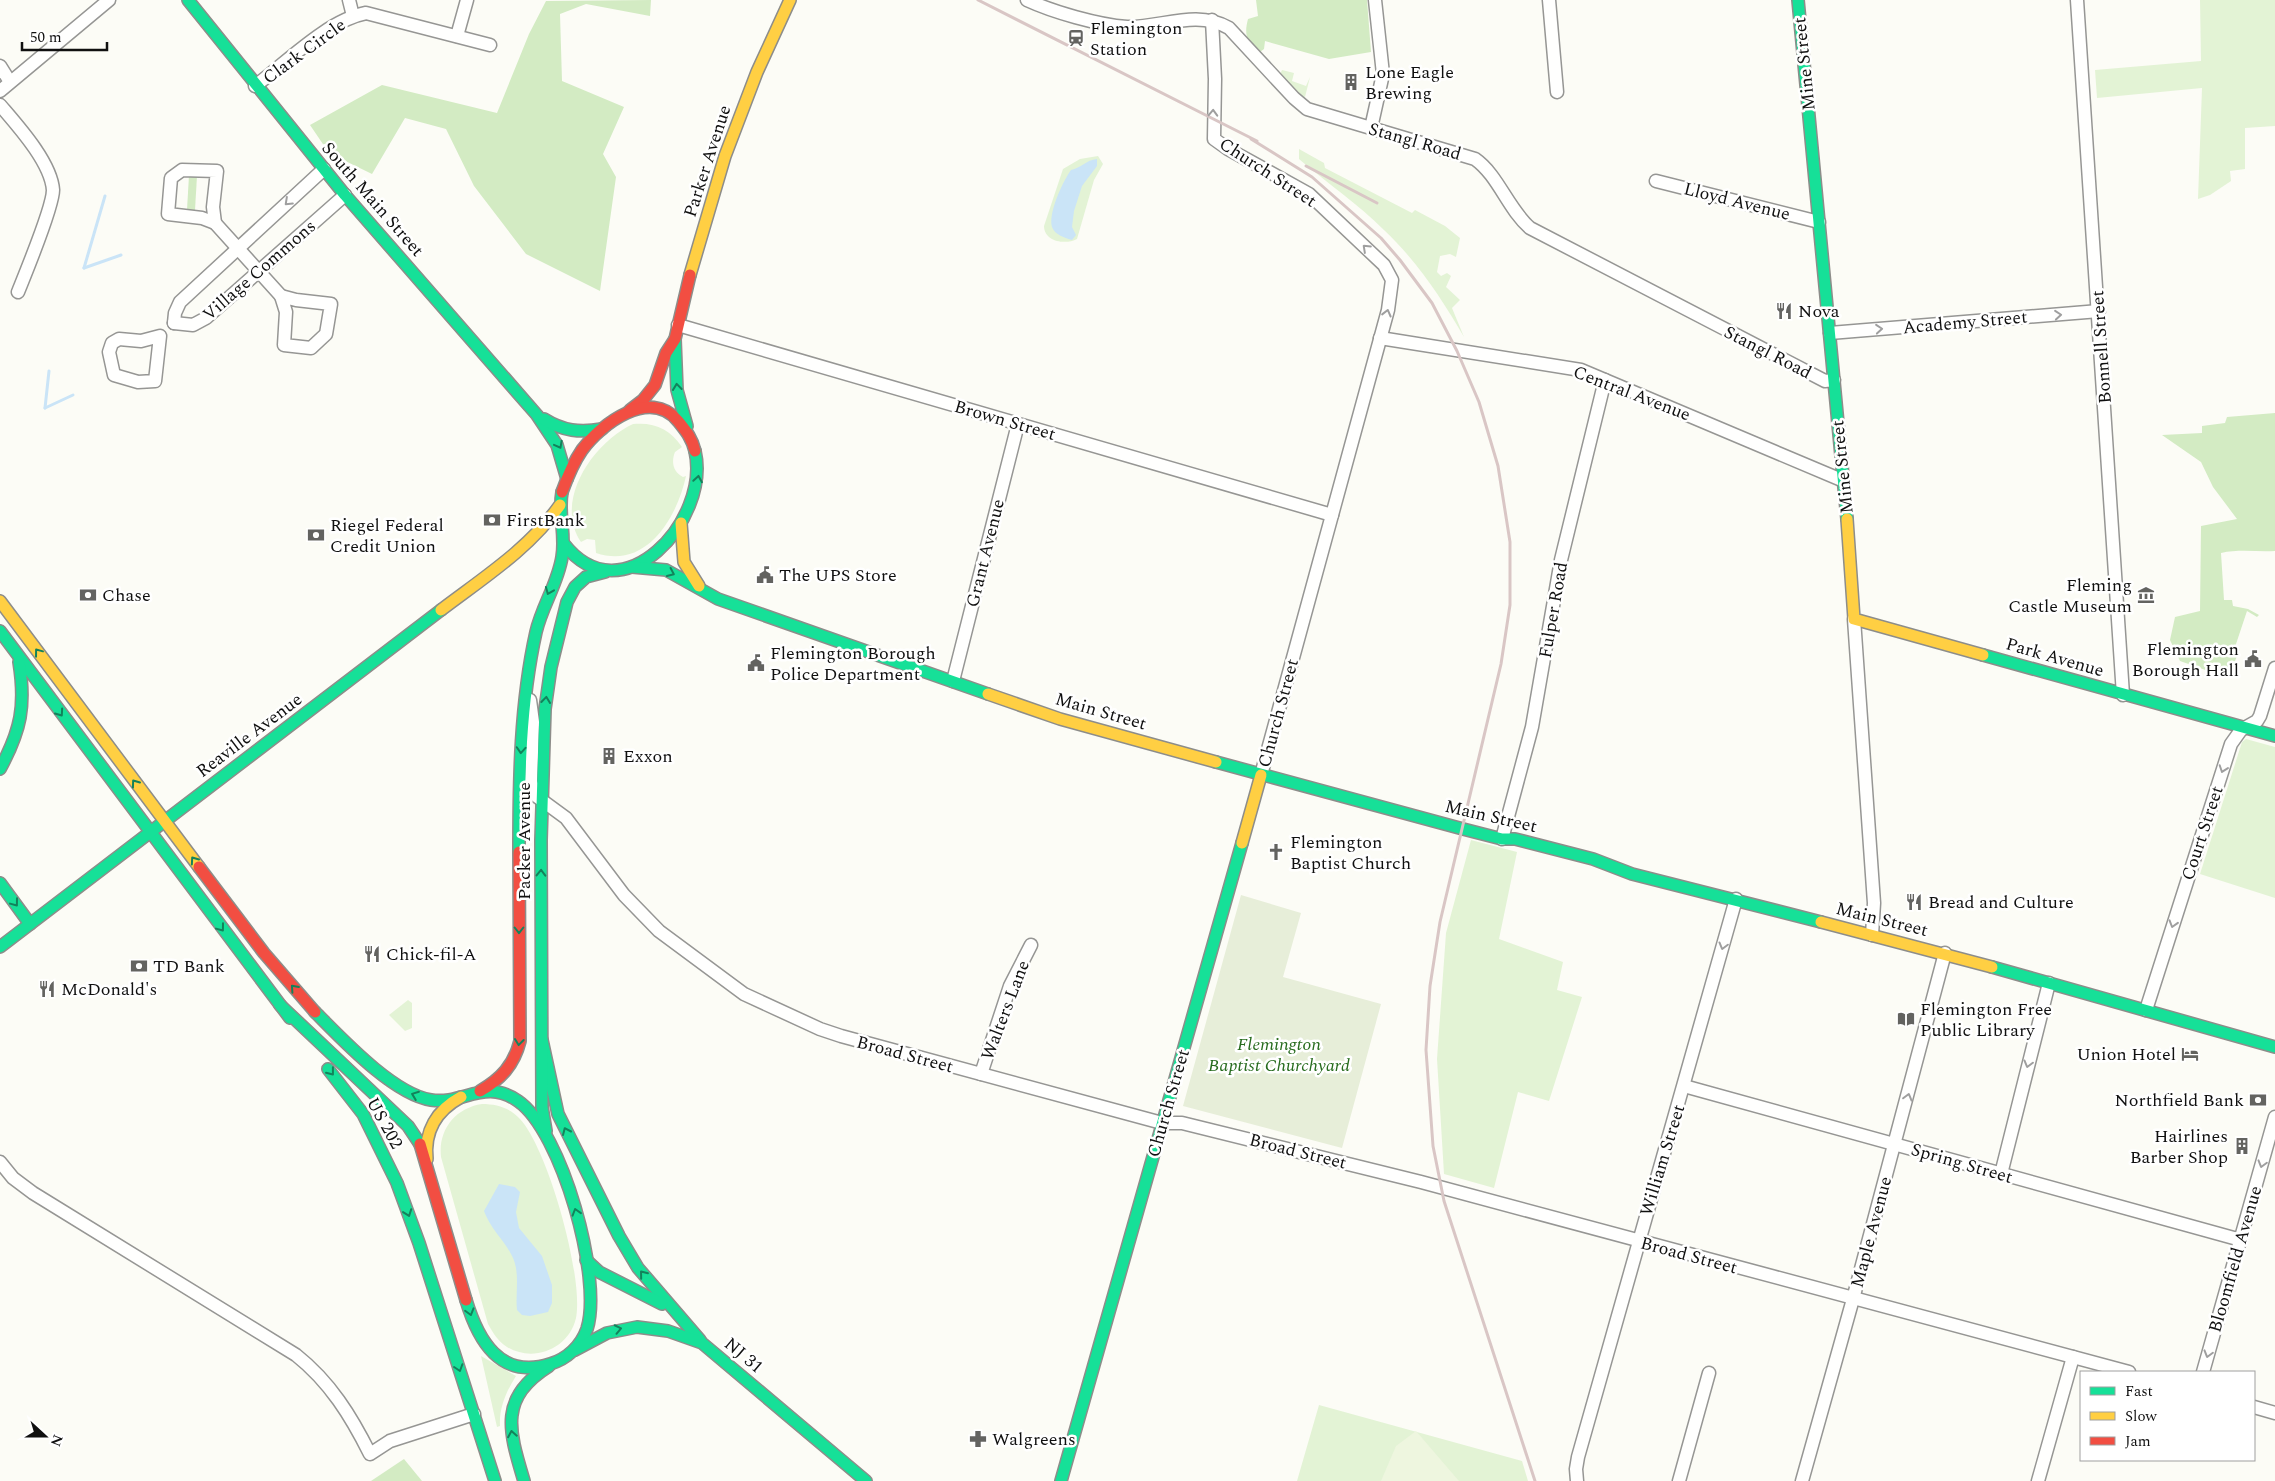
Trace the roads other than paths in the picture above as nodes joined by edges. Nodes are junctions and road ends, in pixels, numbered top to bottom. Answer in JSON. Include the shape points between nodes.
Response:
{"nodes":[{"id":1,"x":109,"y":0,"type":"edge"},
{"id":2,"x":188,"y":0,"type":"edge"},
{"id":3,"x":349,"y":0,"type":"edge"},
{"id":4,"x":467,"y":0,"type":"edge"},
{"id":5,"x":790,"y":0,"type":"edge"},
{"id":6,"x":1027,"y":0,"type":"edge"},
{"id":7,"x":1375,"y":0,"type":"edge"},
{"id":8,"x":1549,"y":0,"type":"edge"},
{"id":9,"x":1798,"y":0,"type":"edge"},
{"id":10,"x":2076,"y":0,"type":"edge"},
{"id":11,"x":353,"y":16,"type":"junction"},
{"id":12,"x":1212,"y":20,"type":"junction"},
{"id":13,"x":457,"y":36,"type":"junction"},
{"id":14,"x":490,"y":45,"type":"dead end"},
{"id":15,"x":0,"y":66,"type":"edge"},
{"id":16,"x":10,"y":82,"type":"junction"},
{"id":17,"x":255,"y":86,"type":"junction"},
{"id":18,"x":0,"y":91,"type":"edge"},
{"id":19,"x":1557,"y":92,"type":"dead end"},
{"id":20,"x":0,"y":105,"type":"edge"},
{"id":21,"x":1371,"y":128,"type":"junction"},
{"id":22,"x":324,"y":169,"type":"junction"},
{"id":23,"x":1656,"y":181,"type":"dead end"},
{"id":24,"x":345,"y":195,"type":"junction"},
{"id":25,"x":1819,"y":222,"type":"junction"},
{"id":26,"x":215,"y":223,"type":"junction"},
{"id":27,"x":238,"y":248,"type":"junction"},
{"id":28,"x":259,"y":271,"type":"junction"},
{"id":29,"x":18,"y":292,"type":"dead end"},
{"id":30,"x":281,"y":296,"type":"junction"},
{"id":31,"x":2099,"y":311,"type":"junction"},
{"id":32,"x":174,"y":323,"type":"junction"},
{"id":33,"x":678,"y":325,"type":"junction"},
{"id":34,"x":1830,"y":334,"type":"junction"},
{"id":35,"x":160,"y":336,"type":"junction"},
{"id":36,"x":1380,"y":338,"type":"junction"},
{"id":37,"x":675,"y":339,"type":"junction"},
{"id":38,"x":1604,"y":380,"type":"junction"},
{"id":39,"x":1834,"y":380,"type":"junction"},
{"id":40,"x":625,"y":413,"type":"junction"},
{"id":41,"x":538,"y":415,"type":"junction"},
{"id":42,"x":1018,"y":424,"type":"junction"},
{"id":43,"x":602,"y":429,"type":"junction"},
{"id":44,"x":690,"y":433,"type":"junction"},
{"id":45,"x":567,"y":480,"type":"junction"},
{"id":46,"x":1844,"y":481,"type":"junction"},
{"id":47,"x":560,"y":505,"type":"junction"},
{"id":48,"x":1332,"y":515,"type":"junction"},
{"id":49,"x":681,"y":523,"type":"junction"},
{"id":50,"x":563,"y":543,"type":"junction"},
{"id":51,"x":519,"y":550,"type":"junction"},
{"id":52,"x":632,"y":567,"type":"junction"},
{"id":53,"x":609,"y":571,"type":"junction"},
{"id":54,"x":706,"y":593,"type":"junction"},
{"id":55,"x":0,"y":601,"type":"edge"},
{"id":56,"x":1854,"y":619,"type":"junction"},
{"id":57,"x":0,"y":631,"type":"edge"},
{"id":58,"x":18,"y":656,"type":"junction"},
{"id":59,"x":2275,"y":668,"type":"edge"},
{"id":60,"x":952,"y":681,"type":"junction"},
{"id":61,"x":528,"y":683,"type":"junction"},
{"id":62,"x":2123,"y":695,"type":"junction"},
{"id":63,"x":2246,"y":728,"type":"junction"},
{"id":64,"x":2275,"y":736,"type":"edge"},
{"id":65,"x":0,"y":769,"type":"edge"},
{"id":66,"x":1261,"y":775,"type":"junction"},
{"id":67,"x":541,"y":801,"type":"junction"},
{"id":68,"x":164,"y":822,"type":"junction"},
{"id":69,"x":150,"y":832,"type":"junction"},
{"id":70,"x":1502,"y":839,"type":"junction"},
{"id":71,"x":0,"y":884,"type":"edge"},
{"id":72,"x":1736,"y":899,"type":"junction"},
{"id":73,"x":30,"y":924,"type":"junction"},
{"id":74,"x":1872,"y":935,"type":"junction"},
{"id":75,"x":1031,"y":946,"type":"dead end"},
{"id":76,"x":0,"y":947,"type":"edge"},
{"id":77,"x":1945,"y":953,"type":"junction"},
{"id":78,"x":2050,"y":983,"type":"junction"},
{"id":79,"x":542,"y":992,"type":"junction"},
{"id":80,"x":520,"y":993,"type":"junction"},
{"id":81,"x":280,"y":1005,"type":"junction"},
{"id":82,"x":2146,"y":1010,"type":"junction"},
{"id":83,"x":542,"y":1040,"type":"junction"},
{"id":84,"x":2275,"y":1047,"type":"edge"},
{"id":85,"x":981,"y":1074,"type":"junction"},
{"id":86,"x":1684,"y":1086,"type":"junction"},
{"id":87,"x":480,"y":1091,"type":"junction"},
{"id":88,"x":462,"y":1096,"type":"junction"},
{"id":89,"x":2275,"y":1117,"type":"edge"},
{"id":90,"x":1162,"y":1123,"type":"junction"},
{"id":91,"x":548,"y":1138,"type":"junction"},
{"id":92,"x":1895,"y":1144,"type":"junction"},
{"id":93,"x":0,"y":1162,"type":"edge"},
{"id":94,"x":428,"y":1164,"type":"junction"},
{"id":95,"x":2001,"y":1174,"type":"junction"},
{"id":96,"x":2240,"y":1240,"type":"junction"},
{"id":97,"x":1638,"y":1241,"type":"junction"},
{"id":98,"x":454,"y":1257,"type":"junction"},
{"id":99,"x":586,"y":1260,"type":"junction"},
{"id":100,"x":1853,"y":1299,"type":"junction"},
{"id":101,"x":674,"y":1311,"type":"junction"},
{"id":102,"x":464,"y":1328,"type":"dead end"},
{"id":103,"x":702,"y":1343,"type":"junction"},
{"id":104,"x":575,"y":1350,"type":"junction"},
{"id":105,"x":2073,"y":1357,"type":"junction"},
{"id":106,"x":554,"y":1364,"type":"junction"},
{"id":107,"x":2125,"y":1371,"type":"edge"},
{"id":108,"x":2203,"y":1371,"type":"edge"},
{"id":109,"x":1709,"y":1372,"type":"dead end"},
{"id":110,"x":2255,"y":1407,"type":"edge"},
{"id":111,"x":2275,"y":1413,"type":"edge"},
{"id":112,"x":474,"y":1414,"type":"junction"},
{"id":113,"x":499,"y":1454,"type":"dead end"},
{"id":114,"x":495,"y":1481,"type":"edge"},
{"id":115,"x":507,"y":1481,"type":"edge"},
{"id":116,"x":524,"y":1481,"type":"edge"},
{"id":117,"x":866,"y":1481,"type":"edge"},
{"id":118,"x":1060,"y":1481,"type":"edge"},
{"id":119,"x":1576,"y":1481,"type":"edge"},
{"id":120,"x":1679,"y":1481,"type":"edge"},
{"id":121,"x":1802,"y":1481,"type":"edge"},
{"id":122,"x":2038,"y":1481,"type":"edge"}],
"edges":[{"from":1,"to":16,"type":"street"},
{"from":2,"to":17,"type":"main road","name":"South Main Street"},
{"from":3,"to":11,"type":"street","name":"Clark Circle"},
{"from":4,"to":13,"type":"street"},
{"from":5,"to":33,"type":"main road","name":"Parker Avenue","via":[[725,156]]},
{"from":6,"to":12,"type":"street","via":[[1073,15],[1128,27],[1176,20]]},
{"from":7,"to":21,"type":"street","via":[[1383,74]]},
{"from":8,"to":19,"type":"street"},
{"from":9,"to":25,"type":"main road","name":"Mine Street"},
{"from":10,"to":31,"type":"street","name":"Bonnell Street"},
{"from":11,"to":13,"type":"street","name":"Clark Circle","via":[[379,15]]},
{"from":11,"to":17,"type":"street","name":"Clark Circle","via":[[333,27]]},
{"from":12,"to":21,"type":"street","name":"Stangl Road","via":[[1229,28],[1294,98],[1308,108]]},
{"from":36,"to":12,"type":"street","name":"Church Street","one_way":true,"via":[[1392,288],[1390,273],[1309,194],[1228,150],[1214,139]]},
{"from":13,"to":14,"type":"street","name":"Clark Circle"},
{"from":15,"to":16,"type":"street"},
{"from":16,"to":18,"type":"street"},
{"from":17,"to":22,"type":"main road","name":"South Main Street"},
{"from":20,"to":29,"type":"street","via":[[22,131],[45,167],[53,191]]},
{"from":21,"to":39,"type":"street","name":"Stangl Road","via":[[1478,160],[1514,213],[1530,228],[1825,381]]},
{"from":22,"to":24,"type":"main road","name":"South Main Street"},
{"from":22,"to":27,"type":"street","name":"Village Commons","one_way":true},
{"from":23,"to":25,"type":"street","name":"Lloyd Avenue"},
{"from":24,"to":28,"type":"street","name":"Village Commons"},
{"from":24,"to":41,"type":"main road","name":"South Main Street"},
{"from":25,"to":34,"type":"main road","name":"Mine Street"},
{"from":26,"to":26,"type":"street","via":[[213,207],[217,172],[182,170],[171,178],[168,214]]},
{"from":26,"to":27,"type":"street"},
{"from":27,"to":28,"type":"street"},
{"from":27,"to":32,"type":"street","name":"Village Commons","via":[[180,302],[174,313]]},
{"from":28,"to":30,"type":"street"},
{"from":28,"to":32,"type":"street","name":"Village Commons","via":[[199,322],[187,326]]},
{"from":30,"to":30,"type":"street","via":[[286,312],[284,346],[311,348],[326,334],[331,304]]},
{"from":34,"to":31,"type":"street","name":"Academy Street","one_way":true},
{"from":31,"to":62,"type":"street","name":"Bonnell Street"},
{"from":32,"to":35,"type":"street"},
{"from":33,"to":37,"type":"main road","name":"Parker Avenue"},
{"from":33,"to":42,"type":"street","name":"Brown Street"},
{"from":34,"to":39,"type":"main road","name":"Mine Street"},
{"from":35,"to":35,"type":"street","via":[[141,341],[119,339],[112,344],[109,352],[114,375],[138,382],[155,381]]},
{"from":36,"to":38,"type":"street","name":"Central Avenue","via":[[1572,368]]},
{"from":36,"to":48,"type":"street","name":"Church Street"},
{"from":37,"to":40,"type":"main road","name":"Parker Avenue","via":[[666,353],[654,386],[638,405]]},
{"from":44,"to":37,"type":"main road","name":"Parker Avenue","one_way":true,"via":[[678,398]]},
{"from":38,"to":46,"type":"street","name":"Central Avenue"},
{"from":38,"to":70,"type":"street","name":"Fulper Road","via":[[1563,553],[1532,727]]},
{"from":39,"to":46,"type":"main road","name":"Mine Street"},
{"from":40,"to":43,"type":"main road"},
{"from":40,"to":44,"type":"main road","via":[[643,408],[658,409],[674,416]]},
{"from":41,"to":43,"type":"main road","name":"South Main Street","via":[[570,432]]},
{"from":41,"to":45,"type":"main road","name":"South Main Street","one_way":true,"via":[[563,453]]},
{"from":42,"to":48,"type":"street","name":"Brown Street"},
{"from":42,"to":60,"type":"street","name":"Grant Avenue"},
{"from":43,"to":45,"type":"main road","via":[[581,451]]},
{"from":49,"to":44,"type":"main road","one_way":true,"via":[[699,479],[699,456]]},
{"from":45,"to":47,"type":"main road"},
{"from":46,"to":56,"type":"main road","name":"Mine Street"},
{"from":47,"to":50,"type":"main road"},
{"from":47,"to":51,"type":"main road","name":"Reaville Avenue","via":[[546,525]]},
{"from":48,"to":66,"type":"street","name":"Church Street"},
{"from":49,"to":52,"type":"main road","via":[[659,550]]},
{"from":49,"to":54,"type":"main road","name":"Main Street","via":[[684,562],[690,575]]},
{"from":50,"to":51,"type":"main road","name":"Reaville Avenue","via":[[546,541]]},
{"from":50,"to":53,"type":"main road","via":[[583,564]]},
{"from":50,"to":61,"type":"main road","name":"Packer Avenue","one_way":true,"via":[[562,559],[538,622]]},
{"from":51,"to":68,"type":"main road","name":"Reaville Avenue"},
{"from":52,"to":53,"type":"main road"},
{"from":52,"to":54,"type":"main road","name":"Main Street","one_way":true,"via":[[666,570]]},
{"from":67,"to":53,"type":"main road","name":"Packer Avenue","one_way":true,"via":[[545,709],[561,618],[575,587],[589,575]]},
{"from":54,"to":60,"type":"main road","name":"Main Street"},
{"from":68,"to":55,"type":"main road","number":"US 202","one_way":true},
{"from":56,"to":62,"type":"main road","name":"Park Avenue"},
{"from":56,"to":74,"type":"street","name":"Mine Street","via":[[1874,903]]},
{"from":57,"to":58,"type":"main road","number":"US 202"},
{"from":58,"to":65,"type":"main road","via":[[24,708],[13,745]]},
{"from":58,"to":69,"type":"main road","number":"US 202","one_way":true},
{"from":59,"to":63,"type":"street","name":"Court Street","via":[[2260,716]]},
{"from":60,"to":66,"type":"main road","name":"Main Street","via":[[1060,719]]},
{"from":61,"to":67,"type":"street","via":[[533,722],[531,782]]},
{"from":61,"to":80,"type":"main road","name":"Packer Avenue","one_way":true,"via":[[520,777]]},
{"from":62,"to":63,"type":"main road","name":"Park Avenue"},
{"from":63,"to":64,"type":"main road","name":"Park Avenue"},
{"from":63,"to":82,"type":"street","name":"Court Street","one_way":true,"via":[[2231,744]]},
{"from":66,"to":70,"type":"main road","name":"Main Street"},
{"from":66,"to":90,"type":"main road","name":"Church Street"},
{"from":79,"to":67,"type":"main road","name":"Packer Avenue","one_way":true},
{"from":67,"to":85,"type":"street","name":"Broad Street","via":[[566,818],[619,889],[651,923],[744,994],[827,1032]]},
{"from":68,"to":69,"type":"main road","name":"Reaville Avenue"},
{"from":88,"to":68,"type":"main road","name":"US 202","number":"US 202","one_way":true,"via":[[432,1100],[401,1089],[334,1029],[283,976]]},
{"from":69,"to":73,"type":"main road","name":"Reaville Avenue"},
{"from":69,"to":81,"type":"main road","name":"US 202","number":"US 202","one_way":true},
{"from":70,"to":72,"type":"main road","name":"Main Street","via":[[1515,839],[1593,859],[1632,874]]},
{"from":71,"to":73,"type":"main road","one_way":true},
{"from":72,"to":74,"type":"main road","name":"Main Street"},
{"from":72,"to":86,"type":"street","name":"William Street","one_way":true},
{"from":73,"to":76,"type":"main road","name":"Reaville Avenue"},
{"from":74,"to":77,"type":"main road","name":"Main Street"},
{"from":75,"to":85,"type":"street","name":"Walters Lane","via":[[1010,986]]},
{"from":77,"to":78,"type":"main road","name":"Main Street"},
{"from":92,"to":77,"type":"street","name":"Maple Avenue","one_way":true},
{"from":78,"to":82,"type":"main road","name":"Main Street"},
{"from":78,"to":95,"type":"street","one_way":true},
{"from":79,"to":80,"type":"street"},
{"from":79,"to":83,"type":"main road","name":"Packer Avenue"},
{"from":80,"to":87,"type":"main road","name":"Packer Avenue","one_way":true,"via":[[520,1041],[514,1061],[502,1077]]},
{"from":81,"to":94,"type":"main road","via":[[408,1126],[424,1149]]},
{"from":81,"to":112,"type":"main road","name":"US 202","number":"US 202","one_way":true,"via":[[363,1114],[383,1152],[417,1237]]},
{"from":82,"to":84,"type":"main road","name":"Main Street"},
{"from":83,"to":91,"type":"main road","name":"Packer Avenue","via":[[542,1107]]},
{"from":101,"to":83,"type":"main road","one_way":true,"via":[[632,1259],[571,1143],[554,1099]]},
{"from":85,"to":90,"type":"street","name":"Broad Street"},
{"from":86,"to":92,"type":"street","name":"Spring Street"},
{"from":86,"to":97,"type":"street","name":"William Street"},
{"from":87,"to":88,"type":"main road","name":"US 202","number":"US 202"},
{"from":87,"to":91,"type":"main road","name":"US 202","number":"US 202","via":[[501,1092],[519,1101],[534,1115]]},
{"from":88,"to":94,"type":"main road","via":[[446,1106],[431,1127],[426,1149]]},
{"from":89,"to":96,"type":"street","name":"Bloomfield Avenue","one_way":true},
{"from":90,"to":97,"type":"street","name":"Broad Street","via":[[1182,1123],[1378,1170]]},
{"from":90,"to":118,"type":"main road","name":"Church Street"},
{"from":99,"to":91,"type":"main road","name":"US 202","number":"US 202","one_way":true,"via":[[577,1216]]},
{"from":92,"to":95,"type":"street","name":"Spring Street"},
{"from":92,"to":100,"type":"street","name":"Maple Avenue"},
{"from":93,"to":112,"type":"street","via":[[12,1178],[33,1193],[296,1355],[315,1370],[340,1400],[370,1454],[390,1441]]},
{"from":94,"to":98,"type":"main road"},
{"from":95,"to":96,"type":"street","name":"Spring Street"},
{"from":96,"to":108,"type":"street","name":"Bloomfield Avenue","one_way":true},
{"from":97,"to":100,"type":"street","name":"Broad Street"},
{"from":97,"to":119,"type":"street","name":"William Street","via":[[1578,1457]]},
{"from":98,"to":102,"type":"main road","via":[[455,1298]]},
{"from":98,"to":106,"type":"main road","one_way":true,"via":[[474,1323],[488,1349],[514,1365],[532,1368]]},
{"from":99,"to":101,"type":"main road","number":"NJ 31","via":[[599,1272]]},
{"from":99,"to":104,"type":"main road","number":"US 202","via":[[591,1308],[588,1326]]},
{"from":100,"to":105,"type":"street","name":"Broad Street"},
{"from":100,"to":121,"type":"street","name":"Maple Avenue"},
{"from":101,"to":103,"type":"main road","number":"NJ 31"},
{"from":104,"to":103,"type":"main road","name":"NJ 31","number":"NJ 31","one_way":true,"via":[[599,1335],[628,1327],[660,1328]]},
{"from":103,"to":117,"type":"main road","name":"NJ 31","number":"NJ 31"},
{"from":104,"to":106,"type":"main road","number":"US 202"},
{"from":105,"to":107,"type":"street","name":"Broad Street"},
{"from":105,"to":122,"type":"street"},
{"from":116,"to":106,"type":"main road","number":"US 202","one_way":true,"via":[[511,1433],[510,1414],[523,1385]]},
{"from":109,"to":120,"type":"street"},
{"from":110,"to":111,"type":"street"},
{"from":112,"to":114,"type":"main road","name":"US 202","number":"US 202"},
{"from":113,"to":115,"type":"main road"}]}
